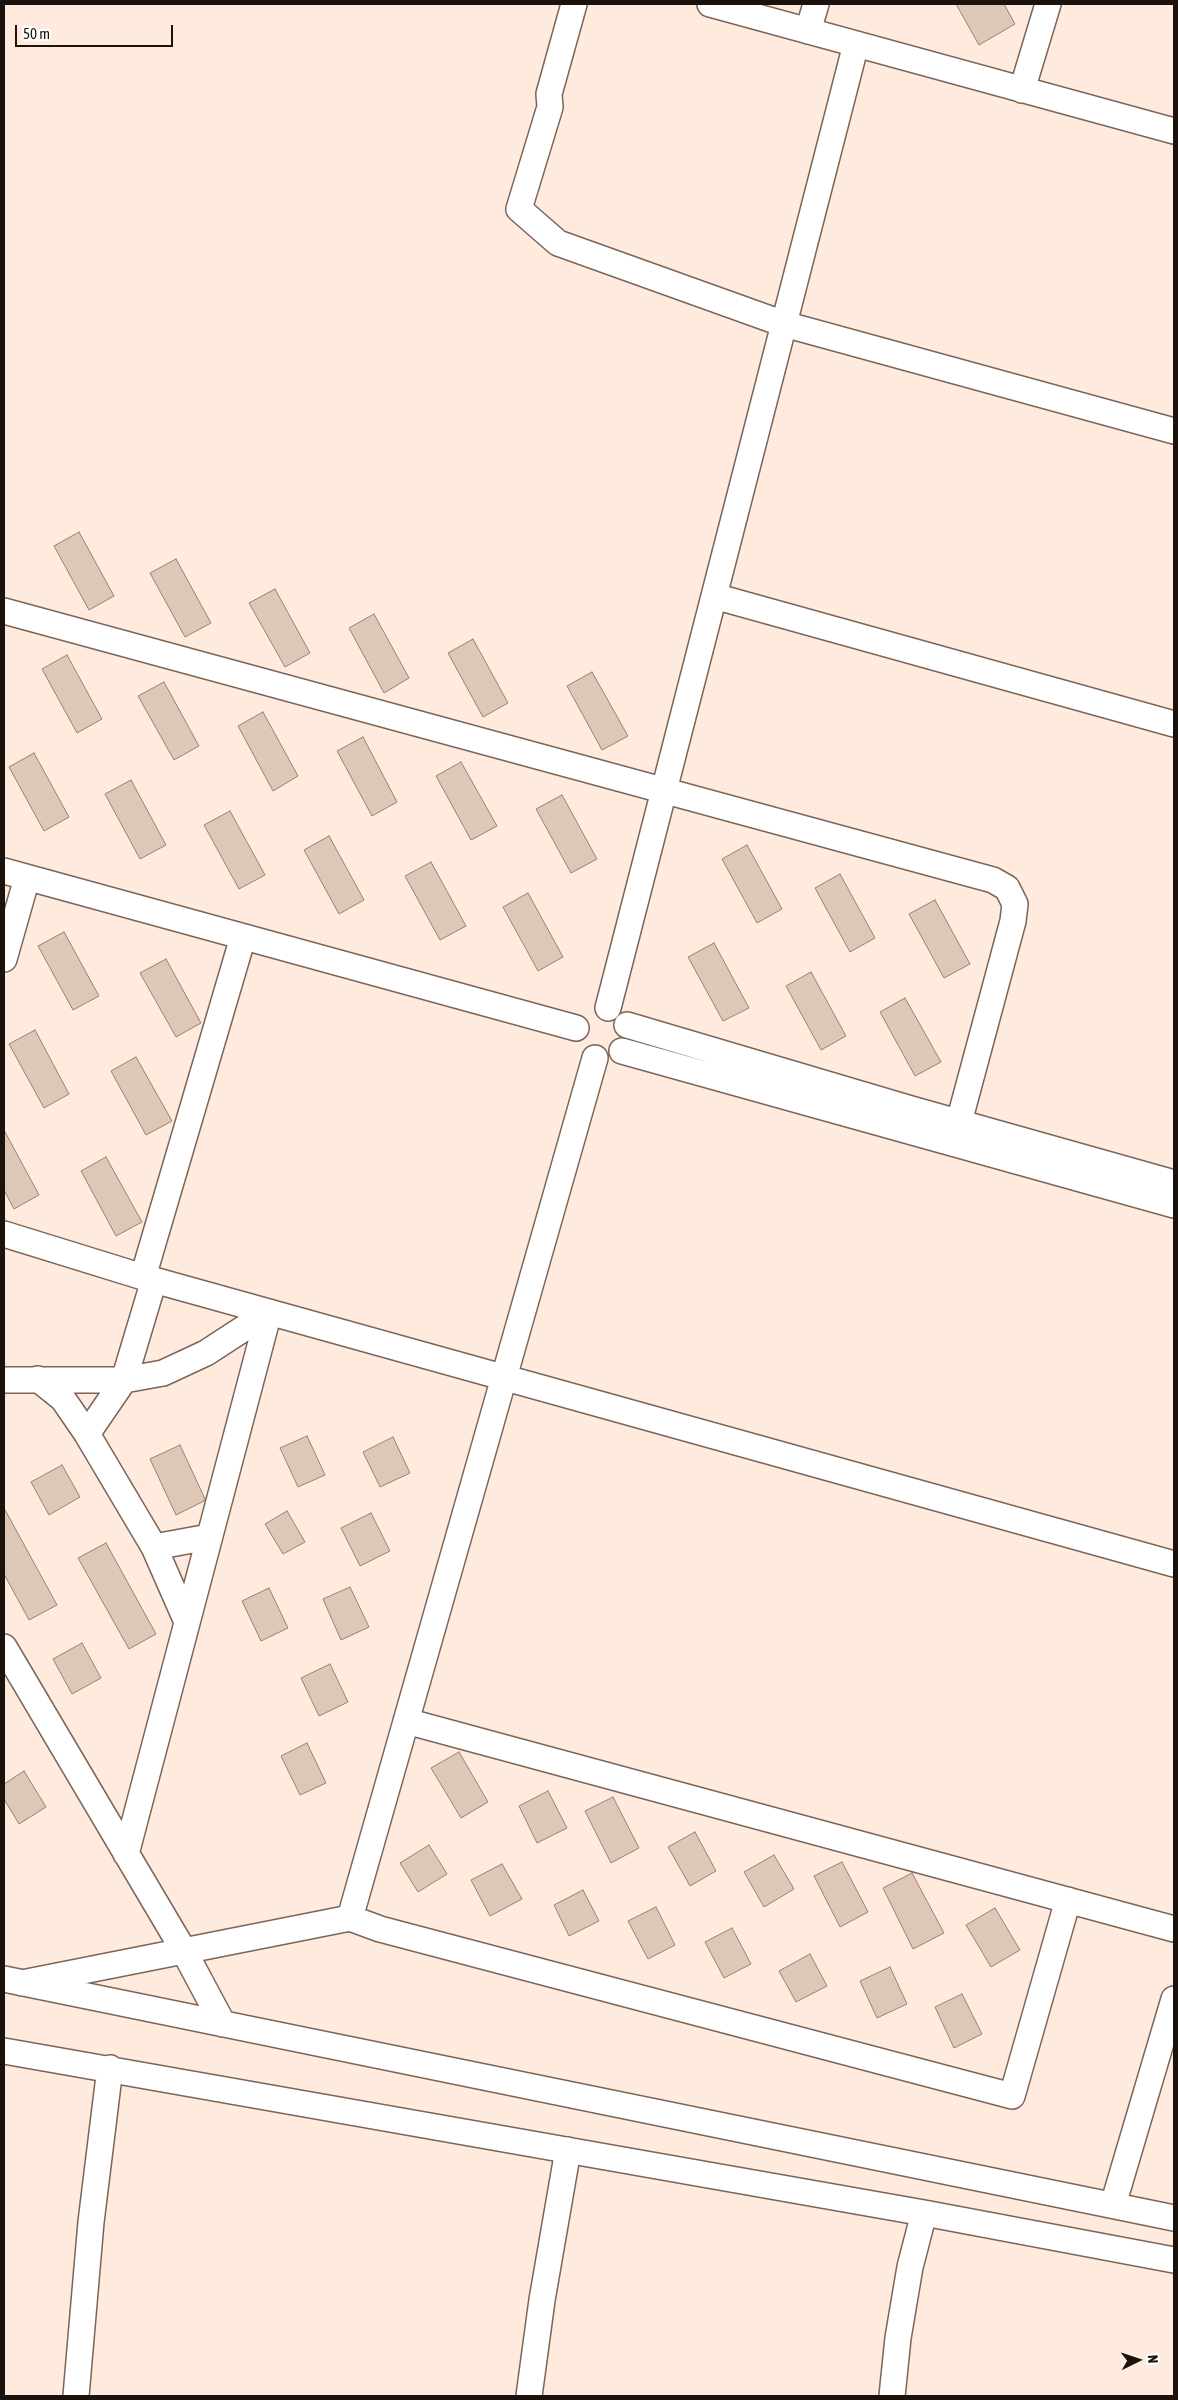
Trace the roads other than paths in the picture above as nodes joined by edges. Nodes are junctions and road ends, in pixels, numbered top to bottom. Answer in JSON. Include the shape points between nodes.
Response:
{"nodes":[{"id":1,"x":574,"y":4,"type":"edge"},
{"id":2,"x":710,"y":4,"type":"edge"},
{"id":3,"x":816,"y":4,"type":"edge"},
{"id":4,"x":1048,"y":4,"type":"edge"},
{"id":5,"x":808,"y":31,"type":"junction"},
{"id":6,"x":856,"y":44,"type":"junction"},
{"id":7,"x":1022,"y":90,"type":"junction"},
{"id":8,"x":1174,"y":131,"type":"edge"},
{"id":9,"x":784,"y":324,"type":"junction"},
{"id":10,"x":1174,"y":431,"type":"edge"},
{"id":11,"x":714,"y":596,"type":"junction"},
{"id":12,"x":4,"y":611,"type":"edge"},
{"id":13,"x":1174,"y":724,"type":"edge"},
{"id":14,"x":664,"y":792,"type":"junction"},
{"id":15,"x":4,"y":871,"type":"edge"},
{"id":16,"x":28,"y":878,"type":"junction"},
{"id":17,"x":243,"y":937,"type":"junction"},
{"id":18,"x":4,"y":959,"type":"edge"},
{"id":19,"x":608,"y":1008,"type":"junction"},
{"id":20,"x":627,"y":1025,"type":"junction"},
{"id":21,"x":576,"y":1028,"type":"junction"},
{"id":22,"x":622,"y":1051,"type":"junction"},
{"id":23,"x":595,"y":1058,"type":"junction"},
{"id":24,"x":959,"y":1122,"type":"junction"},
{"id":25,"x":1174,"y":1183,"type":"edge"},
{"id":26,"x":1174,"y":1205,"type":"edge"},
{"id":27,"x":4,"y":1234,"type":"edge"},
{"id":28,"x":148,"y":1278,"type":"junction"},
{"id":29,"x":269,"y":1312,"type":"junction"},
{"id":30,"x":504,"y":1377,"type":"junction"},
{"id":31,"x":38,"y":1378,"type":"junction"},
{"id":32,"x":4,"y":1380,"type":"edge"},
{"id":33,"x":124,"y":1380,"type":"junction"},
{"id":34,"x":87,"y":1434,"type":"junction"},
{"id":35,"x":210,"y":1537,"type":"junction"},
{"id":36,"x":154,"y":1547,"type":"junction"},
{"id":37,"x":1174,"y":1564,"type":"edge"},
{"id":38,"x":187,"y":1622,"type":"junction"},
{"id":39,"x":4,"y":1647,"type":"edge"},
{"id":40,"x":406,"y":1721,"type":"junction"},
{"id":41,"x":126,"y":1854,"type":"junction"},
{"id":42,"x":1068,"y":1900,"type":"junction"},
{"id":43,"x":350,"y":1918,"type":"junction"},
{"id":44,"x":1174,"y":1929,"type":"edge"},
{"id":45,"x":184,"y":1951,"type":"junction"},
{"id":46,"x":13,"y":1981,"type":"edge"},
{"id":47,"x":1174,"y":1999,"type":"edge"},
{"id":48,"x":223,"y":2024,"type":"junction"},
{"id":49,"x":4,"y":2051,"type":"edge"},
{"id":50,"x":110,"y":2068,"type":"junction"},
{"id":51,"x":568,"y":2150,"type":"junction"},
{"id":52,"x":1113,"y":2205,"type":"junction"},
{"id":53,"x":924,"y":2213,"type":"junction"},
{"id":54,"x":1174,"y":2218,"type":"edge"},
{"id":55,"x":1174,"y":2260,"type":"edge"},
{"id":56,"x":76,"y":2396,"type":"edge"},
{"id":57,"x":529,"y":2396,"type":"edge"},
{"id":58,"x":892,"y":2396,"type":"edge"}],
"edges":[{"from":1,"to":9,"type":"street","via":[[549,94],[550,107],[519,209],[558,243]]},
{"from":2,"to":5,"type":"street"},
{"from":3,"to":5,"type":"street"},
{"from":4,"to":7,"type":"street"},
{"from":5,"to":6,"type":"street"},
{"from":6,"to":7,"type":"street"},
{"from":6,"to":9,"type":"street"},
{"from":7,"to":8,"type":"street"},
{"from":9,"to":10,"type":"street"},
{"from":9,"to":11,"type":"street"},
{"from":11,"to":13,"type":"street"},
{"from":11,"to":14,"type":"street"},
{"from":12,"to":14,"type":"street"},
{"from":14,"to":19,"type":"street"},
{"from":14,"to":24,"type":"street","via":[[993,880],[1007,888],[1015,904],[1014,921]]},
{"from":15,"to":16,"type":"street"},
{"from":16,"to":17,"type":"street"},
{"from":16,"to":18,"type":"street"},
{"from":17,"to":21,"type":"street"},
{"from":17,"to":28,"type":"street"},
{"from":19,"to":20,"type":"street","via":[[624,1018]]},
{"from":19,"to":21,"type":"street","via":[[597,1007],[584,1014]]},
{"from":20,"to":22,"type":"street","via":[[630,1032]]},
{"from":20,"to":24,"type":"street"},
{"from":21,"to":23,"type":"street","via":[[577,1042],[586,1055]]},
{"from":22,"to":23,"type":"street","via":[[615,1057]]},
{"from":22,"to":26,"type":"street"},
{"from":23,"to":30,"type":"street"},
{"from":24,"to":25,"type":"street"},
{"from":27,"to":28,"type":"street"},
{"from":28,"to":29,"type":"street"},
{"from":28,"to":33,"type":"street"},
{"from":29,"to":30,"type":"street"},
{"from":29,"to":33,"type":"street","via":[[206,1353],[163,1373]]},
{"from":29,"to":35,"type":"street"},
{"from":30,"to":37,"type":"street"},
{"from":30,"to":40,"type":"street"},
{"from":31,"to":32,"type":"street"},
{"from":31,"to":33,"type":"street"},
{"from":31,"to":34,"type":"street","via":[[63,1399]]},
{"from":33,"to":34,"type":"street"},
{"from":34,"to":36,"type":"street"},
{"from":35,"to":36,"type":"street"},
{"from":35,"to":38,"type":"street"},
{"from":36,"to":38,"type":"street"},
{"from":38,"to":41,"type":"street"},
{"from":39,"to":41,"type":"street"},
{"from":40,"to":42,"type":"street"},
{"from":40,"to":43,"type":"street"},
{"from":41,"to":45,"type":"street"},
{"from":42,"to":43,"type":"street","via":[[1012,2096],[380,1929]]},
{"from":42,"to":44,"type":"street"},
{"from":43,"to":45,"type":"street"},
{"from":45,"to":46,"type":"street"},
{"from":45,"to":48,"type":"street"},
{"from":46,"to":48,"type":"street"},
{"from":47,"to":52,"type":"street"},
{"from":48,"to":52,"type":"street"},
{"from":49,"to":50,"type":"street"},
{"from":50,"to":51,"type":"street"},
{"from":50,"to":56,"type":"street","via":[[91,2222]]},
{"from":51,"to":53,"type":"street"},
{"from":51,"to":57,"type":"street"},
{"from":52,"to":54,"type":"street"},
{"from":53,"to":55,"type":"street"},
{"from":53,"to":58,"type":"street","via":[[910,2267]]}]}
